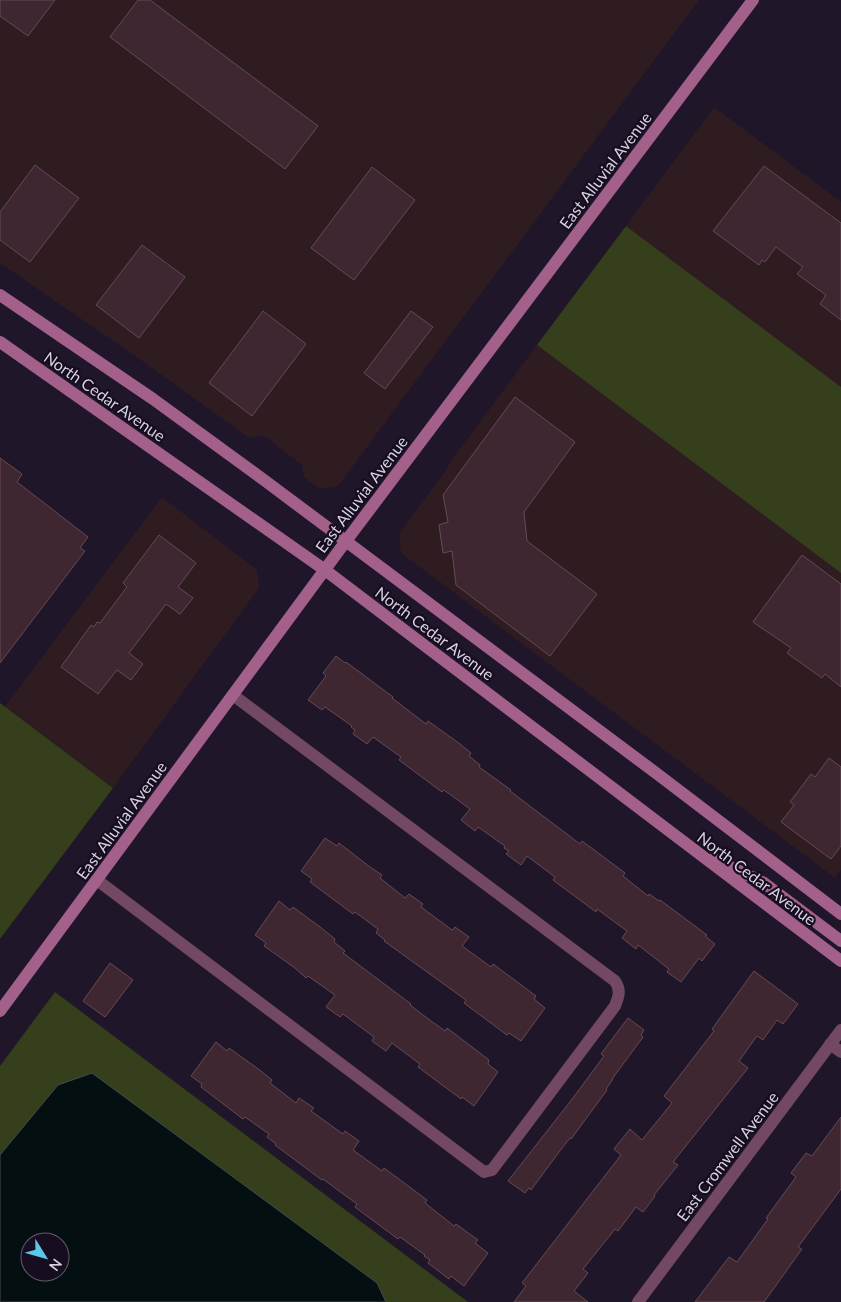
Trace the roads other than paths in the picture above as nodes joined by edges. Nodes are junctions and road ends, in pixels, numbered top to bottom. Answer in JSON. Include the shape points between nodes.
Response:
{"nodes":[{"id":1,"x":753,"y":0,"type":"edge"},
{"id":2,"x":0,"y":295,"type":"edge"},
{"id":3,"x":0,"y":342,"type":"edge"},
{"id":4,"x":346,"y":541,"type":"junction"},
{"id":5,"x":325,"y":570,"type":"junction"},
{"id":6,"x":233,"y":695,"type":"junction"},
{"id":7,"x":689,"y":848,"type":"junction"},
{"id":8,"x":96,"y":880,"type":"junction"},
{"id":9,"x":841,"y":914,"type":"edge"},
{"id":10,"x":841,"y":941,"type":"edge"},
{"id":11,"x":841,"y":961,"type":"edge"},
{"id":12,"x":0,"y":1011,"type":"edge"},
{"id":13,"x":841,"y":1030,"type":"edge"},
{"id":14,"x":830,"y":1044,"type":"junction"},
{"id":15,"x":841,"y":1052,"type":"edge"},
{"id":16,"x":638,"y":1302,"type":"edge"}],
"edges":[{"from":1,"to":4,"type":"main road","name":"East Alluvial Avenue"},
{"from":2,"to":4,"type":"main road","name":"North Cedar Avenue","via":[[153,399]]},
{"from":3,"to":5,"type":"main road","name":"North Cedar Avenue"},
{"from":4,"to":5,"type":"main road","name":"East Alluvial Avenue"},
{"from":4,"to":9,"type":"main road","name":"North Cedar Avenue"},
{"from":5,"to":6,"type":"main road","name":"East Alluvial Avenue"},
{"from":5,"to":7,"type":"main road","name":"North Cedar Avenue"},
{"from":6,"to":8,"type":"main road","name":"East Alluvial Avenue"},
{"from":6,"to":8,"type":"street","via":[[615,981],[619,988],[615,1006],[492,1170],[484,1172]]},
{"from":7,"to":10,"type":"main road","via":[[764,883]]},
{"from":7,"to":11,"type":"main road","name":"North Cedar Avenue"},
{"from":8,"to":12,"type":"main road","name":"East Alluvial Avenue"},
{"from":13,"to":14,"type":"street","name":"East Cromwell Avenue"},
{"from":14,"to":15,"type":"street"},
{"from":14,"to":16,"type":"street","name":"East Cromwell Avenue"}]}
